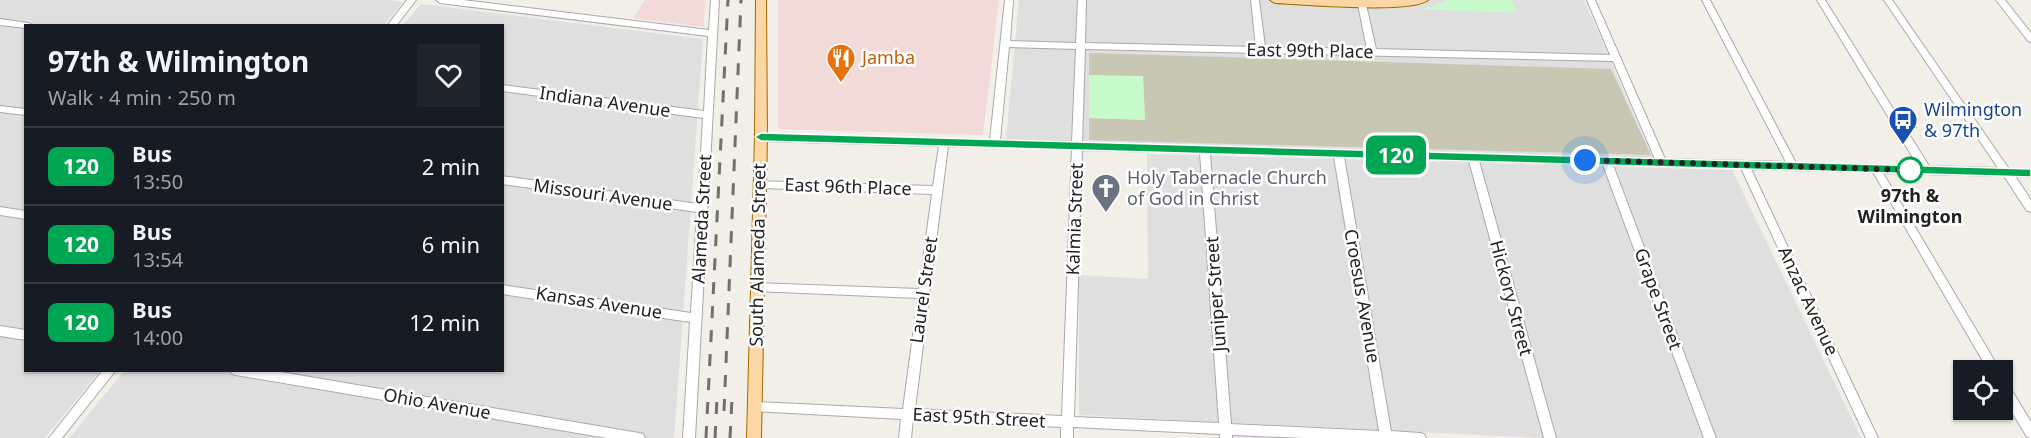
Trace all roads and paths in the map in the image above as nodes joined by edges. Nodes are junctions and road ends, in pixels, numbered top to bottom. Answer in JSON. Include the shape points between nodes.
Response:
{"nodes":[{"id":1,"x":412,"y":0,"type":"edge"},
{"id":2,"x":440,"y":0,"type":"edge"},
{"id":3,"x":715,"y":0,"type":"edge"},
{"id":4,"x":761,"y":0,"type":"edge"},
{"id":5,"x":1009,"y":0,"type":"edge"},
{"id":6,"x":1082,"y":0,"type":"edge"},
{"id":7,"x":1255,"y":0,"type":"edge"},
{"id":8,"x":1275,"y":0,"type":"edge"},
{"id":9,"x":1423,"y":0,"type":"edge"},
{"id":10,"x":1591,"y":0,"type":"edge"},
{"id":11,"x":1706,"y":0,"type":"edge"},
{"id":12,"x":1821,"y":0,"type":"edge"},
{"id":13,"x":1888,"y":0,"type":"edge"},
{"id":14,"x":2000,"y":0,"type":"edge"},
{"id":15,"x":1361,"y":2,"type":"edge"},
{"id":16,"x":0,"y":22,"type":"edge"},
{"id":17,"x":393,"y":24,"type":"edge"},
{"id":18,"x":24,"y":25,"type":"edge"},
{"id":19,"x":713,"y":34,"type":"junction"},
{"id":20,"x":2031,"y":39,"type":"edge"},
{"id":21,"x":1004,"y":44,"type":"junction"},
{"id":22,"x":1081,"y":45,"type":"junction"},
{"id":23,"x":1261,"y":50,"type":"junction"},
{"id":24,"x":1372,"y":52,"type":"junction"},
{"id":25,"x":1616,"y":58,"type":"junction"},
{"id":26,"x":504,"y":88,"type":"edge"},
{"id":27,"x":0,"y":109,"type":"edge"},
{"id":28,"x":24,"y":112,"type":"edge"},
{"id":29,"x":708,"y":115,"type":"junction"},
{"id":30,"x":761,"y":137,"type":"junction"},
{"id":31,"x":944,"y":142,"type":"junction"},
{"id":32,"x":995,"y":143,"type":"junction"},
{"id":33,"x":1078,"y":146,"type":"junction"},
{"id":34,"x":1205,"y":150,"type":"junction"},
{"id":35,"x":1338,"y":153,"type":"junction"},
{"id":36,"x":1473,"y":157,"type":"junction"},
{"id":37,"x":1607,"y":161,"type":"junction"},
{"id":38,"x":1662,"y":162,"type":"junction"},
{"id":39,"x":1744,"y":165,"type":"junction"},
{"id":40,"x":1793,"y":166,"type":"junction"},
{"id":41,"x":1876,"y":169,"type":"junction"},
{"id":42,"x":1926,"y":170,"type":"junction"},
{"id":43,"x":2007,"y":172,"type":"junction"},
{"id":44,"x":2031,"y":173,"type":"edge"},
{"id":45,"x":504,"y":180,"type":"edge"},
{"id":46,"x":759,"y":184,"type":"junction"},
{"id":47,"x":938,"y":190,"type":"junction"},
{"id":48,"x":2031,"y":208,"type":"edge"},
{"id":49,"x":703,"y":209,"type":"junction"},
{"id":50,"x":0,"y":211,"type":"edge"},
{"id":51,"x":24,"y":215,"type":"edge"},
{"id":52,"x":757,"y":287,"type":"junction"},
{"id":53,"x":504,"y":289,"type":"edge"},
{"id":54,"x":924,"y":294,"type":"junction"},
{"id":55,"x":696,"y":318,"type":"junction"},
{"id":56,"x":0,"y":331,"type":"edge"},
{"id":57,"x":24,"y":335,"type":"edge"},
{"id":58,"x":1988,"y":360,"type":"edge"},
{"id":59,"x":108,"y":372,"type":"edge"},
{"id":60,"x":248,"y":372,"type":"edge"},
{"id":61,"x":2013,"y":403,"type":"edge"},
{"id":62,"x":754,"y":407,"type":"junction"},
{"id":63,"x":908,"y":414,"type":"junction"},
{"id":64,"x":1068,"y":423,"type":"junction"},
{"id":65,"x":2031,"y":433,"type":"edge"},
{"id":66,"x":1225,"y":434,"type":"edge"},
{"id":67,"x":1386,"y":437,"type":"edge"},
{"id":68,"x":55,"y":438,"type":"edge"},
{"id":69,"x":639,"y":438,"type":"edge"},
{"id":70,"x":689,"y":438,"type":"edge"},
{"id":71,"x":754,"y":438,"type":"edge"},
{"id":72,"x":905,"y":438,"type":"edge"},
{"id":73,"x":1067,"y":438,"type":"edge"},
{"id":74,"x":1420,"y":438,"type":"edge"},
{"id":75,"x":1550,"y":438,"type":"edge"},
{"id":76,"x":1710,"y":438,"type":"edge"},
{"id":77,"x":1872,"y":438,"type":"edge"}],
"edges":[{"from":1,"to":17,"type":"street"},
{"from":2,"to":19,"type":"street"},
{"from":3,"to":19,"type":"street","name":"Alameda Street"},
{"from":4,"to":30,"type":"main road","name":"South Alameda Street"},
{"from":5,"to":21,"type":"street"},
{"from":6,"to":22,"type":"street","name":"Kalmia Street"},
{"from":7,"to":23,"type":"street"},
{"from":8,"to":15,"type":"main road"},
{"from":9,"to":15,"type":"main road","via":[[1404,4]]},
{"from":10,"to":25,"type":"street"},
{"from":11,"to":40,"type":"street"},
{"from":12,"to":42,"type":"street"},
{"from":13,"to":43,"type":"street"},
{"from":14,"to":20,"type":"street"},
{"from":15,"to":24,"type":"street"},
{"from":16,"to":18,"type":"street"},
{"from":19,"to":29,"type":"street","name":"Alameda Street"},
{"from":21,"to":22,"type":"street","name":"East 99th Place"},
{"from":21,"to":32,"type":"street"},
{"from":22,"to":23,"type":"street","name":"East 99th Place"},
{"from":22,"to":33,"type":"street","name":"Kalmia Street"},
{"from":23,"to":24,"type":"street","name":"East 99th Place"},
{"from":24,"to":25,"type":"street","name":"East 99th Place"},
{"from":25,"to":38,"type":"street"},
{"from":26,"to":29,"type":"street","name":"Indiana Avenue"},
{"from":27,"to":28,"type":"street"},
{"from":29,"to":49,"type":"street","name":"Alameda Street"},
{"from":30,"to":31,"type":"street"},
{"from":30,"to":46,"type":"main road","name":"South Alameda Street"},
{"from":31,"to":32,"type":"street"},
{"from":31,"to":47,"type":"street","name":"Laurel Street"},
{"from":32,"to":33,"type":"street"},
{"from":33,"to":34,"type":"street"},
{"from":33,"to":64,"type":"street","name":"Kalmia Street"},
{"from":34,"to":35,"type":"street"},
{"from":34,"to":66,"type":"street","name":"Juniper Street"},
{"from":35,"to":36,"type":"street"},
{"from":35,"to":67,"type":"street","name":"Croesus Avenue"},
{"from":36,"to":37,"type":"street"},
{"from":36,"to":75,"type":"street","name":"Hickory Street"},
{"from":37,"to":38,"type":"street"},
{"from":37,"to":76,"type":"street","name":"Grape Street"},
{"from":38,"to":39,"type":"street"},
{"from":39,"to":40,"type":"street"},
{"from":39,"to":77,"type":"street","name":"Anzac Avenue"},
{"from":40,"to":41,"type":"street"},
{"from":41,"to":42,"type":"street"},
{"from":41,"to":58,"type":"street"},
{"from":42,"to":43,"type":"street"},
{"from":43,"to":44,"type":"street"},
{"from":43,"to":48,"type":"street"},
{"from":45,"to":49,"type":"street","name":"Missouri Avenue"},
{"from":46,"to":47,"type":"street","name":"East 96th Place"},
{"from":46,"to":52,"type":"main road","name":"South Alameda Street"},
{"from":47,"to":54,"type":"street","name":"Laurel Street"},
{"from":49,"to":55,"type":"street","name":"Alameda Street"},
{"from":50,"to":51,"type":"street"},
{"from":52,"to":54,"type":"street"},
{"from":52,"to":62,"type":"main road","name":"South Alameda Street"},
{"from":53,"to":55,"type":"street","name":"Kansas Avenue"},
{"from":54,"to":63,"type":"street","name":"Laurel Street"},
{"from":55,"to":70,"type":"street","name":"Alameda Street"},
{"from":56,"to":57,"type":"street"},
{"from":59,"to":68,"type":"street"},
{"from":60,"to":69,"type":"street","name":"Ohio Avenue"},
{"from":61,"to":65,"type":"street"},
{"from":62,"to":63,"type":"street","name":"East 95th Street"},
{"from":62,"to":71,"type":"main road","name":"South Alameda Street"},
{"from":63,"to":64,"type":"street","name":"East 95th Street"},
{"from":63,"to":72,"type":"street","name":"Laurel Street"},
{"from":64,"to":66,"type":"street","name":"East 95th Street"},
{"from":64,"to":73,"type":"street","name":"Kalmia Street"},
{"from":66,"to":67,"type":"street","name":"East 95th Street"},
{"from":67,"to":74,"type":"street","name":"East 95th Street"}]}
